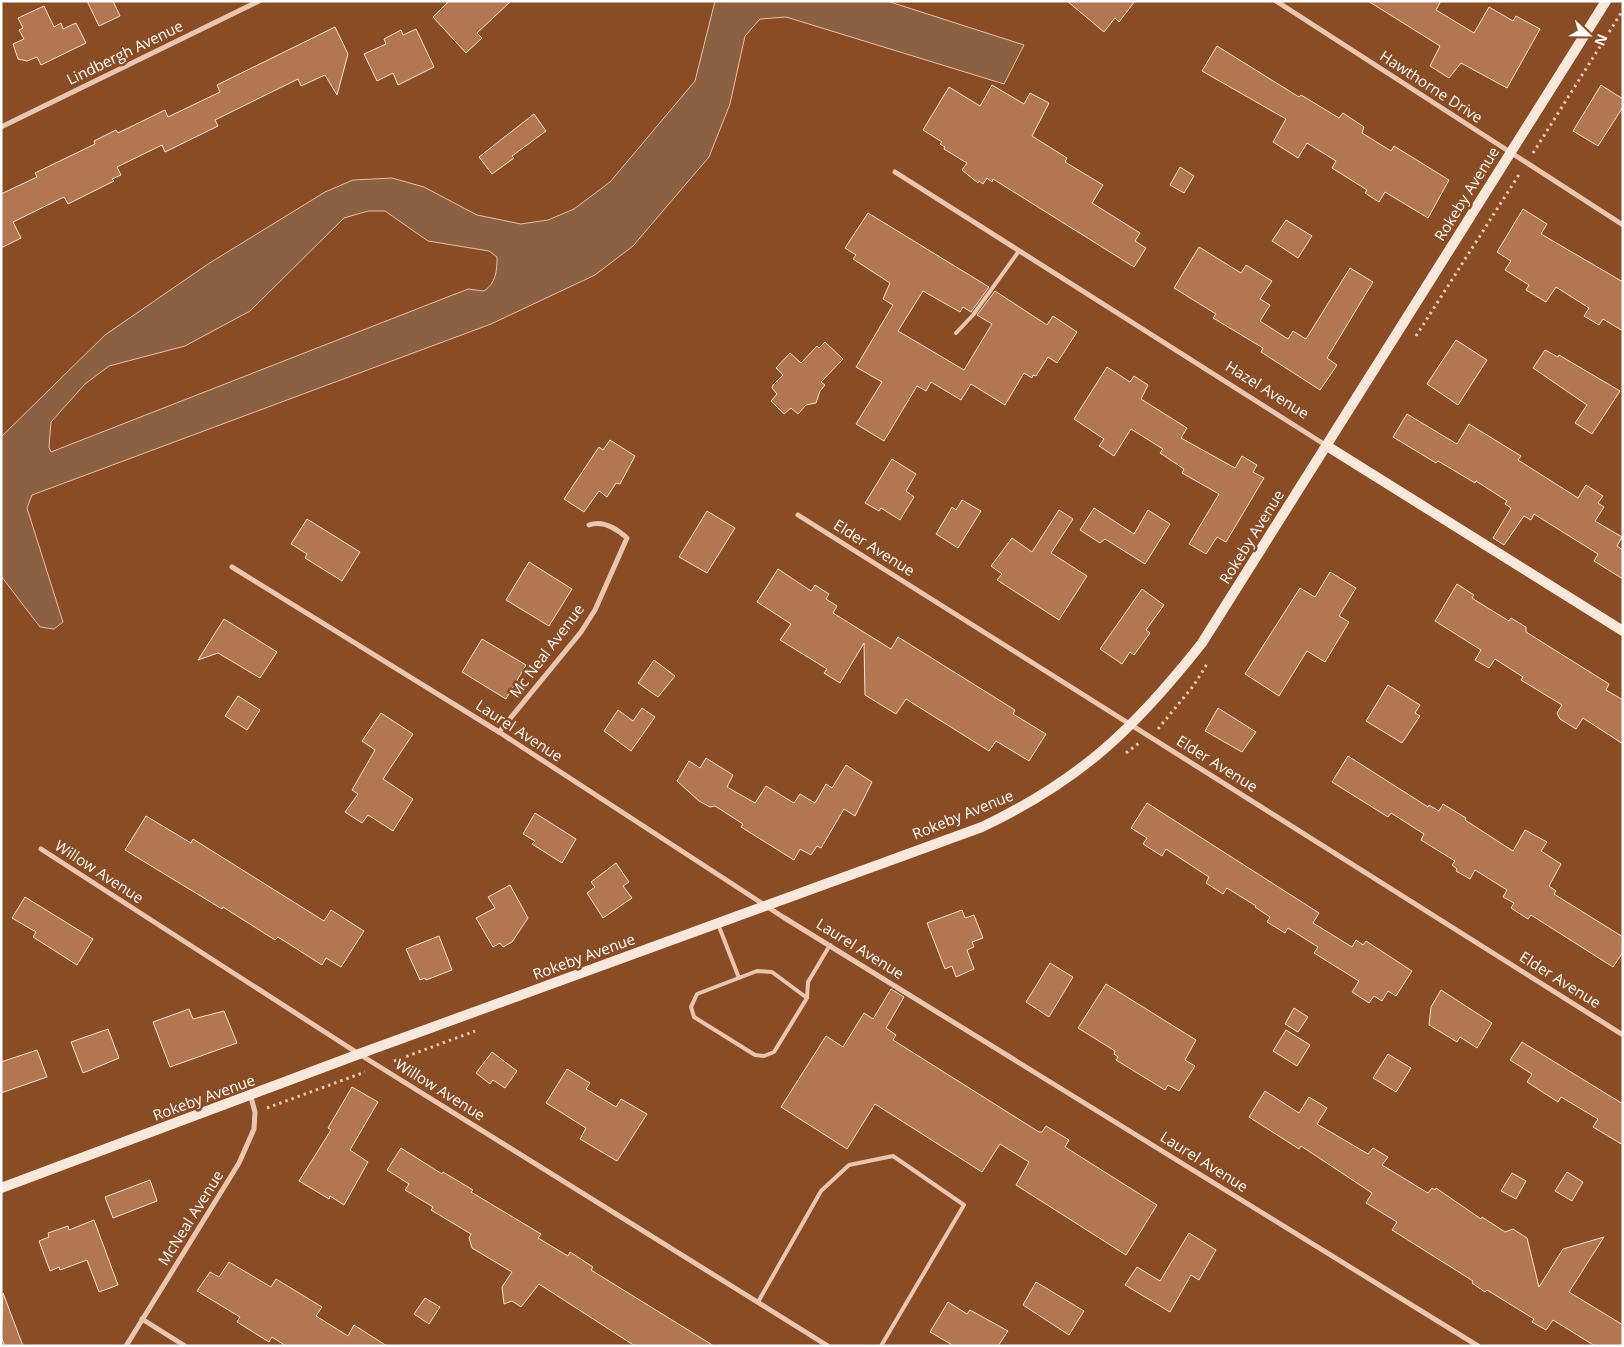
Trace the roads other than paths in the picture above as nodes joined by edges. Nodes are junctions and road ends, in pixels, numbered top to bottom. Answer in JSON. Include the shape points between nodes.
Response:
{"nodes":[{"id":1,"x":259,"y":1,"type":"edge"},
{"id":2,"x":1276,"y":1,"type":"edge"},
{"id":3,"x":1606,"y":1,"type":"edge"},
{"id":4,"x":1,"y":127,"type":"edge"},
{"id":5,"x":1510,"y":154,"type":"junction"},
{"id":6,"x":895,"y":172,"type":"dead end"},
{"id":7,"x":1623,"y":225,"type":"edge"},
{"id":8,"x":1019,"y":251,"type":"junction"},
{"id":9,"x":956,"y":332,"type":"dead end"},
{"id":10,"x":1327,"y":446,"type":"junction"},
{"id":11,"x":798,"y":515,"type":"dead end"},
{"id":12,"x":589,"y":525,"type":"dead end"},
{"id":13,"x":232,"y":566,"type":"dead end"},
{"id":14,"x":1623,"y":631,"type":"edge"},
{"id":15,"x":1131,"y":725,"type":"junction"},
{"id":16,"x":499,"y":732,"type":"junction"},
{"id":17,"x":41,"y":849,"type":"dead end"},
{"id":18,"x":766,"y":906,"type":"junction"},
{"id":19,"x":718,"y":924,"type":"junction"},
{"id":20,"x":830,"y":946,"type":"junction"},
{"id":21,"x":739,"y":978,"type":"junction"},
{"id":22,"x":807,"y":998,"type":"junction"},
{"id":23,"x":1623,"y":1035,"type":"edge"},
{"id":24,"x":359,"y":1054,"type":"junction"},
{"id":25,"x":251,"y":1097,"type":"junction"},
{"id":26,"x":1,"y":1188,"type":"edge"},
{"id":27,"x":758,"y":1302,"type":"junction"},
{"id":28,"x":142,"y":1319,"type":"junction"},
{"id":29,"x":126,"y":1346,"type":"edge"},
{"id":30,"x":185,"y":1346,"type":"edge"},
{"id":31,"x":828,"y":1346,"type":"edge"},
{"id":32,"x":881,"y":1346,"type":"edge"},
{"id":33,"x":1478,"y":1346,"type":"edge"}],
"edges":[{"from":1,"to":4,"type":"street","name":"Lindbergh Avenue"},
{"from":2,"to":5,"type":"street","name":"Hawthorne Drive"},
{"from":3,"to":5,"type":"street","name":"Rokeby Avenue"},
{"from":5,"to":7,"type":"street","name":"Hawthorne Drive"},
{"from":5,"to":10,"type":"street","name":"Rokeby Avenue"},
{"from":6,"to":8,"type":"street","name":"Hazel Avenue"},
{"from":8,"to":9,"type":"lane","via":[[973,315]]},
{"from":8,"to":10,"type":"street","name":"Hazel Avenue"},
{"from":10,"to":14,"type":"street","name":"Hazel Avenue"},
{"from":10,"to":15,"type":"street","name":"Rokeby Avenue","via":[[1202,643]]},
{"from":11,"to":15,"type":"street","name":"Elder Avenue"},
{"from":12,"to":16,"type":"street","name":"Mc Neal Avenue","via":[[597,522],[617,529],[627,538],[595,610],[581,632]]},
{"from":13,"to":16,"type":"street","name":"Laurel Avenue"},
{"from":15,"to":18,"type":"street","name":"Rokeby Avenue","via":[[1070,778],[1020,809],[982,827]]},
{"from":15,"to":23,"type":"street","name":"Elder Avenue"},
{"from":16,"to":18,"type":"street","name":"Laurel Avenue"},
{"from":17,"to":24,"type":"street","name":"Willow Avenue"},
{"from":18,"to":19,"type":"street","name":"Rokeby Avenue"},
{"from":18,"to":20,"type":"street","name":"Laurel Avenue"},
{"from":19,"to":21,"type":"lane"},
{"from":19,"to":24,"type":"street","name":"Rokeby Avenue"},
{"from":20,"to":22,"type":"lane","via":[[808,982]]},
{"from":20,"to":33,"type":"street","name":"Laurel Avenue"},
{"from":21,"to":22,"type":"lane","via":[[757,971],[772,972]]},
{"from":21,"to":22,"type":"lane","via":[[697,994],[691,1007],[694,1017],[755,1055],[774,1052]]},
{"from":24,"to":25,"type":"street","name":"Rokeby Avenue"},
{"from":24,"to":27,"type":"street","name":"Willow Avenue"},
{"from":25,"to":26,"type":"street","name":"Rokeby Avenue"},
{"from":25,"to":28,"type":"street","name":"McNeal Avenue","via":[[255,1112],[254,1129],[239,1163]]},
{"from":27,"to":31,"type":"street","name":"Willow Avenue"},
{"from":27,"to":32,"type":"lane","via":[[821,1191],[849,1165],[894,1156],[964,1205]]},
{"from":28,"to":29,"type":"street","name":"McNeal Avenue"},
{"from":28,"to":30,"type":"street"}]}
